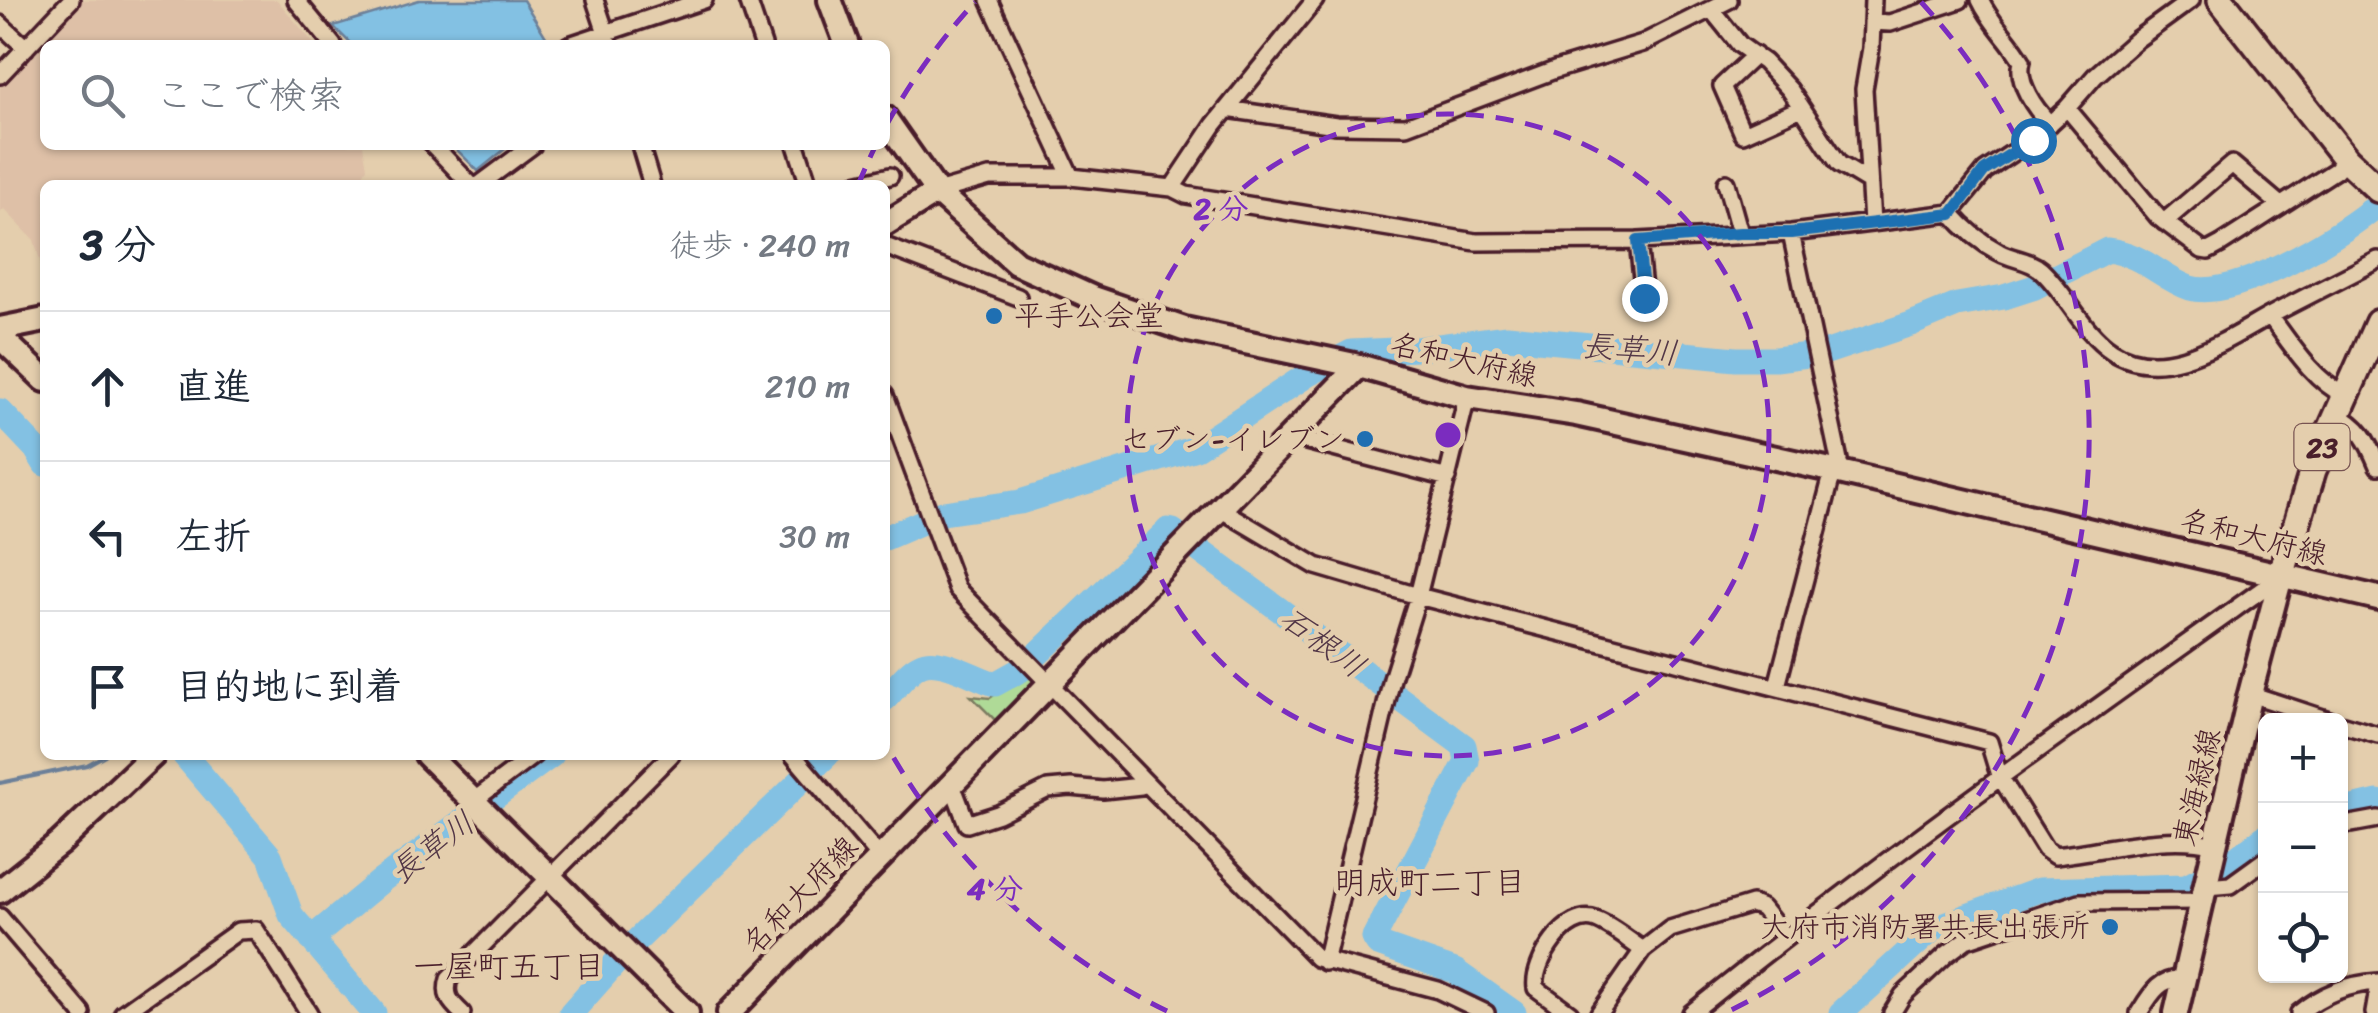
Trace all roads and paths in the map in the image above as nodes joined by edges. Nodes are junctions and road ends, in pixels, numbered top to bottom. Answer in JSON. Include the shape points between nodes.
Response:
{"nodes":[{"id":1,"x":72,"y":0,"type":"edge"},
{"id":2,"x":296,"y":0,"type":"edge"},
{"id":3,"x":594,"y":0,"type":"edge"},
{"id":4,"x":704,"y":0,"type":"edge"},
{"id":5,"x":748,"y":0,"type":"edge"},
{"id":6,"x":830,"y":0,"type":"edge"},
{"id":7,"x":988,"y":0,"type":"edge"},
{"id":8,"x":1315,"y":0,"type":"edge"},
{"id":9,"x":1729,"y":0,"type":"edge"},
{"id":10,"x":1873,"y":0,"type":"edge"},
{"id":11,"x":1960,"y":0,"type":"edge"},
{"id":12,"x":1980,"y":0,"type":"edge"},
{"id":13,"x":2191,"y":0,"type":"edge"},
{"id":14,"x":2221,"y":0,"type":"edge"},
{"id":15,"x":1712,"y":10,"type":"junction"},
{"id":16,"x":1872,"y":22,"type":"junction"},
{"id":17,"x":0,"y":24,"type":"edge"},
{"id":18,"x":328,"y":40,"type":"edge"},
{"id":19,"x":608,"y":40,"type":"edge"},
{"id":20,"x":761,"y":40,"type":"edge"},
{"id":21,"x":845,"y":40,"type":"edge"},
{"id":22,"x":26,"y":48,"type":"junction"},
{"id":23,"x":1755,"y":56,"type":"junction"},
{"id":24,"x":0,"y":75,"type":"edge"},
{"id":25,"x":1801,"y":108,"type":"junction"},
{"id":26,"x":2067,"y":108,"type":"junction"},
{"id":27,"x":1227,"y":110,"type":"junction"},
{"id":28,"x":2050,"y":124,"type":"junction"},
{"id":29,"x":890,"y":125,"type":"edge"},
{"id":30,"x":438,"y":150,"type":"edge"},
{"id":31,"x":527,"y":150,"type":"edge"},
{"id":32,"x":642,"y":150,"type":"edge"},
{"id":33,"x":798,"y":150,"type":"edge"},
{"id":34,"x":2346,"y":159,"type":"junction"},
{"id":35,"x":890,"y":176,"type":"dead end"},
{"id":36,"x":1071,"y":177,"type":"junction"},
{"id":37,"x":466,"y":180,"type":"edge"},
{"id":38,"x":486,"y":180,"type":"edge"},
{"id":39,"x":650,"y":180,"type":"edge"},
{"id":40,"x":806,"y":180,"type":"edge"},
{"id":41,"x":873,"y":180,"type":"edge"},
{"id":42,"x":1870,"y":182,"type":"junction"},
{"id":43,"x":1726,"y":183,"type":"dead end"},
{"id":44,"x":1172,"y":188,"type":"junction"},
{"id":45,"x":2378,"y":189,"type":"edge"},
{"id":46,"x":937,"y":192,"type":"junction"},
{"id":47,"x":2279,"y":204,"type":"junction"},
{"id":48,"x":1952,"y":214,"type":"junction"},
{"id":49,"x":890,"y":221,"type":"edge"},
{"id":50,"x":2164,"y":222,"type":"junction"},
{"id":51,"x":1872,"y":223,"type":"junction"},
{"id":52,"x":1740,"y":233,"type":"junction"},
{"id":53,"x":1791,"y":233,"type":"junction"},
{"id":54,"x":1638,"y":241,"type":"junction"},
{"id":55,"x":890,"y":248,"type":"edge"},
{"id":56,"x":2378,"y":260,"type":"edge"},
{"id":57,"x":1018,"y":297,"type":"dead end"},
{"id":58,"x":1644,"y":298,"type":"dead end"},
{"id":59,"x":2270,"y":316,"type":"junction"},
{"id":60,"x":40,"y":321,"type":"edge"},
{"id":61,"x":2378,"y":323,"type":"edge"},
{"id":62,"x":0,"y":328,"type":"edge"},
{"id":63,"x":0,"y":337,"type":"edge"},
{"id":64,"x":1353,"y":365,"type":"junction"},
{"id":65,"x":40,"y":375,"type":"edge"},
{"id":66,"x":1467,"y":397,"type":"junction"},
{"id":67,"x":2340,"y":405,"type":"junction"},
{"id":68,"x":890,"y":408,"type":"edge"},
{"id":69,"x":1291,"y":437,"type":"junction"},
{"id":70,"x":2378,"y":466,"type":"edge"},
{"id":71,"x":1835,"y":470,"type":"junction"},
{"id":72,"x":1448,"y":478,"type":"junction"},
{"id":73,"x":1220,"y":509,"type":"junction"},
{"id":74,"x":2281,"y":576,"type":"junction"},
{"id":75,"x":1418,"y":596,"type":"junction"},
{"id":76,"x":2378,"y":598,"type":"edge"},
{"id":77,"x":1049,"y":683,"type":"junction"},
{"id":78,"x":1777,"y":686,"type":"junction"},
{"id":79,"x":2250,"y":694,"type":"junction"},
{"id":80,"x":2308,"y":713,"type":"edge"},
{"id":81,"x":2348,"y":726,"type":"edge"},
{"id":82,"x":2378,"y":735,"type":"edge"},
{"id":83,"x":148,"y":760,"type":"edge"},
{"id":84,"x":432,"y":760,"type":"edge"},
{"id":85,"x":529,"y":760,"type":"edge"},
{"id":86,"x":665,"y":760,"type":"edge"},
{"id":87,"x":798,"y":760,"type":"edge"},
{"id":88,"x":1999,"y":775,"type":"junction"},
{"id":89,"x":1145,"y":782,"type":"junction"},
{"id":90,"x":948,"y":786,"type":"junction"},
{"id":91,"x":478,"y":808,"type":"junction"},
{"id":92,"x":2378,"y":819,"type":"edge"},
{"id":93,"x":2348,"y":825,"type":"edge"},
{"id":94,"x":2213,"y":850,"type":"junction"},
{"id":95,"x":879,"y":856,"type":"junction"},
{"id":96,"x":2258,"y":866,"type":"edge"},
{"id":97,"x":548,"y":876,"type":"junction"},
{"id":98,"x":0,"y":891,"type":"edge"},
{"id":99,"x":2205,"y":892,"type":"junction"},
{"id":100,"x":0,"y":917,"type":"edge"},
{"id":101,"x":1785,"y":937,"type":"junction"},
{"id":102,"x":1643,"y":950,"type":"junction"},
{"id":103,"x":1324,"y":962,"type":"junction"},
{"id":104,"x":2184,"y":980,"type":"junction"},
{"id":105,"x":2378,"y":986,"type":"edge"},
{"id":106,"x":134,"y":1010,"type":"edge"},
{"id":107,"x":82,"y":1013,"type":"edge"},
{"id":108,"x":309,"y":1013,"type":"edge"},
{"id":109,"x":462,"y":1013,"type":"edge"},
{"id":110,"x":687,"y":1013,"type":"edge"},
{"id":111,"x":729,"y":1013,"type":"edge"},
{"id":112,"x":1486,"y":1013,"type":"edge"},
{"id":113,"x":1570,"y":1013,"type":"edge"},
{"id":114,"x":1599,"y":1013,"type":"edge"},
{"id":115,"x":1691,"y":1013,"type":"edge"},
{"id":116,"x":1892,"y":1013,"type":"edge"},
{"id":117,"x":2140,"y":1013,"type":"edge"},
{"id":118,"x":2176,"y":1013,"type":"edge"},
{"id":119,"x":2298,"y":1013,"type":"edge"},
{"id":120,"x":2374,"y":1013,"type":"edge"}],
"edges":[{"from":1,"to":22,"type":"street"},
{"from":2,"to":18,"type":"street"},
{"from":3,"to":19,"type":"street"},
{"from":4,"to":19,"type":"street"},
{"from":5,"to":20,"type":"street"},
{"from":6,"to":21,"type":"main road"},
{"from":7,"to":36,"type":"street"},
{"from":8,"to":27,"type":"street"},
{"from":9,"to":15,"type":"street"},
{"from":10,"to":16,"type":"street"},
{"from":11,"to":16,"type":"street","via":[[1890,23]]},
{"from":12,"to":28,"type":"street","via":[[2022,61],[2022,82]]},
{"from":13,"to":26,"type":"street","via":[[2136,40]]},
{"from":14,"to":34,"type":"main road"},
{"from":15,"to":23,"type":"street"},
{"from":15,"to":27,"type":"street","via":[[1644,43],[1406,126],[1336,125]]},
{"from":16,"to":42,"type":"street","via":[[1864,88]]},
{"from":17,"to":22,"type":"street"},
{"from":22,"to":24,"type":"street"},
{"from":23,"to":25,"type":"street"},
{"from":23,"to":25,"type":"street","via":[[1722,86],[1743,134]]},
{"from":25,"to":42,"type":"street","via":[[1839,164]]},
{"from":26,"to":28,"type":"street"},
{"from":26,"to":50,"type":"street"},
{"from":27,"to":44,"type":"street"},
{"from":28,"to":48,"type":"street","via":[[1984,171]]},
{"from":29,"to":46,"type":"main road"},
{"from":30,"to":37,"type":"street"},
{"from":31,"to":38,"type":"street"},
{"from":32,"to":39,"type":"street"},
{"from":33,"to":40,"type":"street"},
{"from":34,"to":45,"type":"main road"},
{"from":34,"to":47,"type":"street"},
{"from":35,"to":41,"type":"street"},
{"from":36,"to":44,"type":"street"},
{"from":36,"to":46,"type":"street","via":[[990,177]]},
{"from":42,"to":51,"type":"street"},
{"from":43,"to":52,"type":"street"},
{"from":44,"to":54,"type":"street","via":[[1450,240]]},
{"from":46,"to":49,"type":"main road"},
{"from":46,"to":64,"type":"main road","via":[[1016,262],[1093,298],[1184,329]]},
{"from":47,"to":50,"type":"street","via":[[2208,251]]},
{"from":47,"to":50,"type":"street","via":[[2232,164]]},
{"from":48,"to":51,"type":"street"},
{"from":48,"to":59,"type":"street","via":[[2001,253],[2044,272],[2097,339],[2130,361],[2178,359],[2218,346]]},
{"from":51,"to":53,"type":"street"},
{"from":52,"to":53,"type":"street"},
{"from":52,"to":54,"type":"street"},
{"from":53,"to":71,"type":"street","via":[[1839,460]]},
{"from":54,"to":58,"type":"street"},
{"from":55,"to":57,"type":"street"},
{"from":56,"to":59,"type":"street"},
{"from":59,"to":67,"type":"street"},
{"from":60,"to":62,"type":"main road"},
{"from":61,"to":67,"type":"main road","number":"23"},
{"from":63,"to":65,"type":"main road"},
{"from":64,"to":66,"type":"main road","name":"名和大府線"},
{"from":64,"to":69,"type":"main road","name":"名和大府線"},
{"from":66,"to":71,"type":"main road","name":"名和大府線"},
{"from":66,"to":72,"type":"street"},
{"from":67,"to":70,"type":"street","via":[[2366,437]]},
{"from":67,"to":74,"type":"main road","number":"23"},
{"from":68,"to":77,"type":"street","via":[[957,589]]},
{"from":69,"to":72,"type":"street"},
{"from":69,"to":73,"type":"main road","name":"名和大府線"},
{"from":71,"to":74,"type":"main road","name":"名和大府線"},
{"from":71,"to":78,"type":"street"},
{"from":72,"to":75,"type":"street"},
{"from":73,"to":75,"type":"street","via":[[1316,566]]},
{"from":73,"to":77,"type":"main road","name":"名和大府線"},
{"from":74,"to":76,"type":"main road","name":"名和大府線"},
{"from":74,"to":79,"type":"main road","name":"東海緑線"},
{"from":74,"to":88,"type":"street"},
{"from":75,"to":78,"type":"street"},
{"from":75,"to":103,"type":"street"},
{"from":77,"to":89,"type":"street"},
{"from":77,"to":90,"type":"main road","name":"名和大府線"},
{"from":78,"to":88,"type":"street","via":[[1989,742]]},
{"from":79,"to":80,"type":"street"},
{"from":79,"to":94,"type":"main road","name":"東海緑線"},
{"from":81,"to":82,"type":"street"},
{"from":83,"to":98,"type":"main road"},
{"from":84,"to":91,"type":"main road"},
{"from":85,"to":91,"type":"street"},
{"from":86,"to":97,"type":"street"},
{"from":87,"to":95,"type":"street"},
{"from":88,"to":94,"type":"street","via":[[2054,856],[2172,839],[2198,840]]},
{"from":88,"to":101,"type":"street"},
{"from":89,"to":90,"type":"street","via":[[1048,789],[967,824]]},
{"from":89,"to":103,"type":"street"},
{"from":90,"to":95,"type":"main road","name":"名和大府線"},
{"from":91,"to":97,"type":"main road"},
{"from":92,"to":93,"type":"street"},
{"from":94,"to":99,"type":"main road","name":"東海緑線"},
{"from":95,"to":111,"type":"main road","name":"名和大府線"},
{"from":96,"to":99,"type":"street"},
{"from":97,"to":109,"type":"street","via":[[449,978],[450,1002]]},
{"from":97,"to":110,"type":"main road"},
{"from":99,"to":104,"type":"main road","name":"東海緑線"},
{"from":99,"to":116,"type":"street","via":[[2080,902],[1966,940]]},
{"from":100,"to":107,"type":"street"},
{"from":101,"to":102,"type":"street","via":[[1752,904],[1670,929]]},
{"from":101,"to":115,"type":"street"},
{"from":102,"to":113,"type":"street","via":[[1594,918],[1554,938],[1534,977],[1536,988]]},
{"from":102,"to":114,"type":"street"},
{"from":103,"to":112,"type":"street","via":[[1438,990]]},
{"from":104,"to":117,"type":"street","via":[[2164,981]]},
{"from":104,"to":118,"type":"main road","name":"東海緑線"},
{"from":105,"to":119,"type":"street","via":[[2339,989]]},
{"from":105,"to":120,"type":"street"},
{"from":106,"to":108,"type":"street","via":[[238,931],[256,930]]}]}
